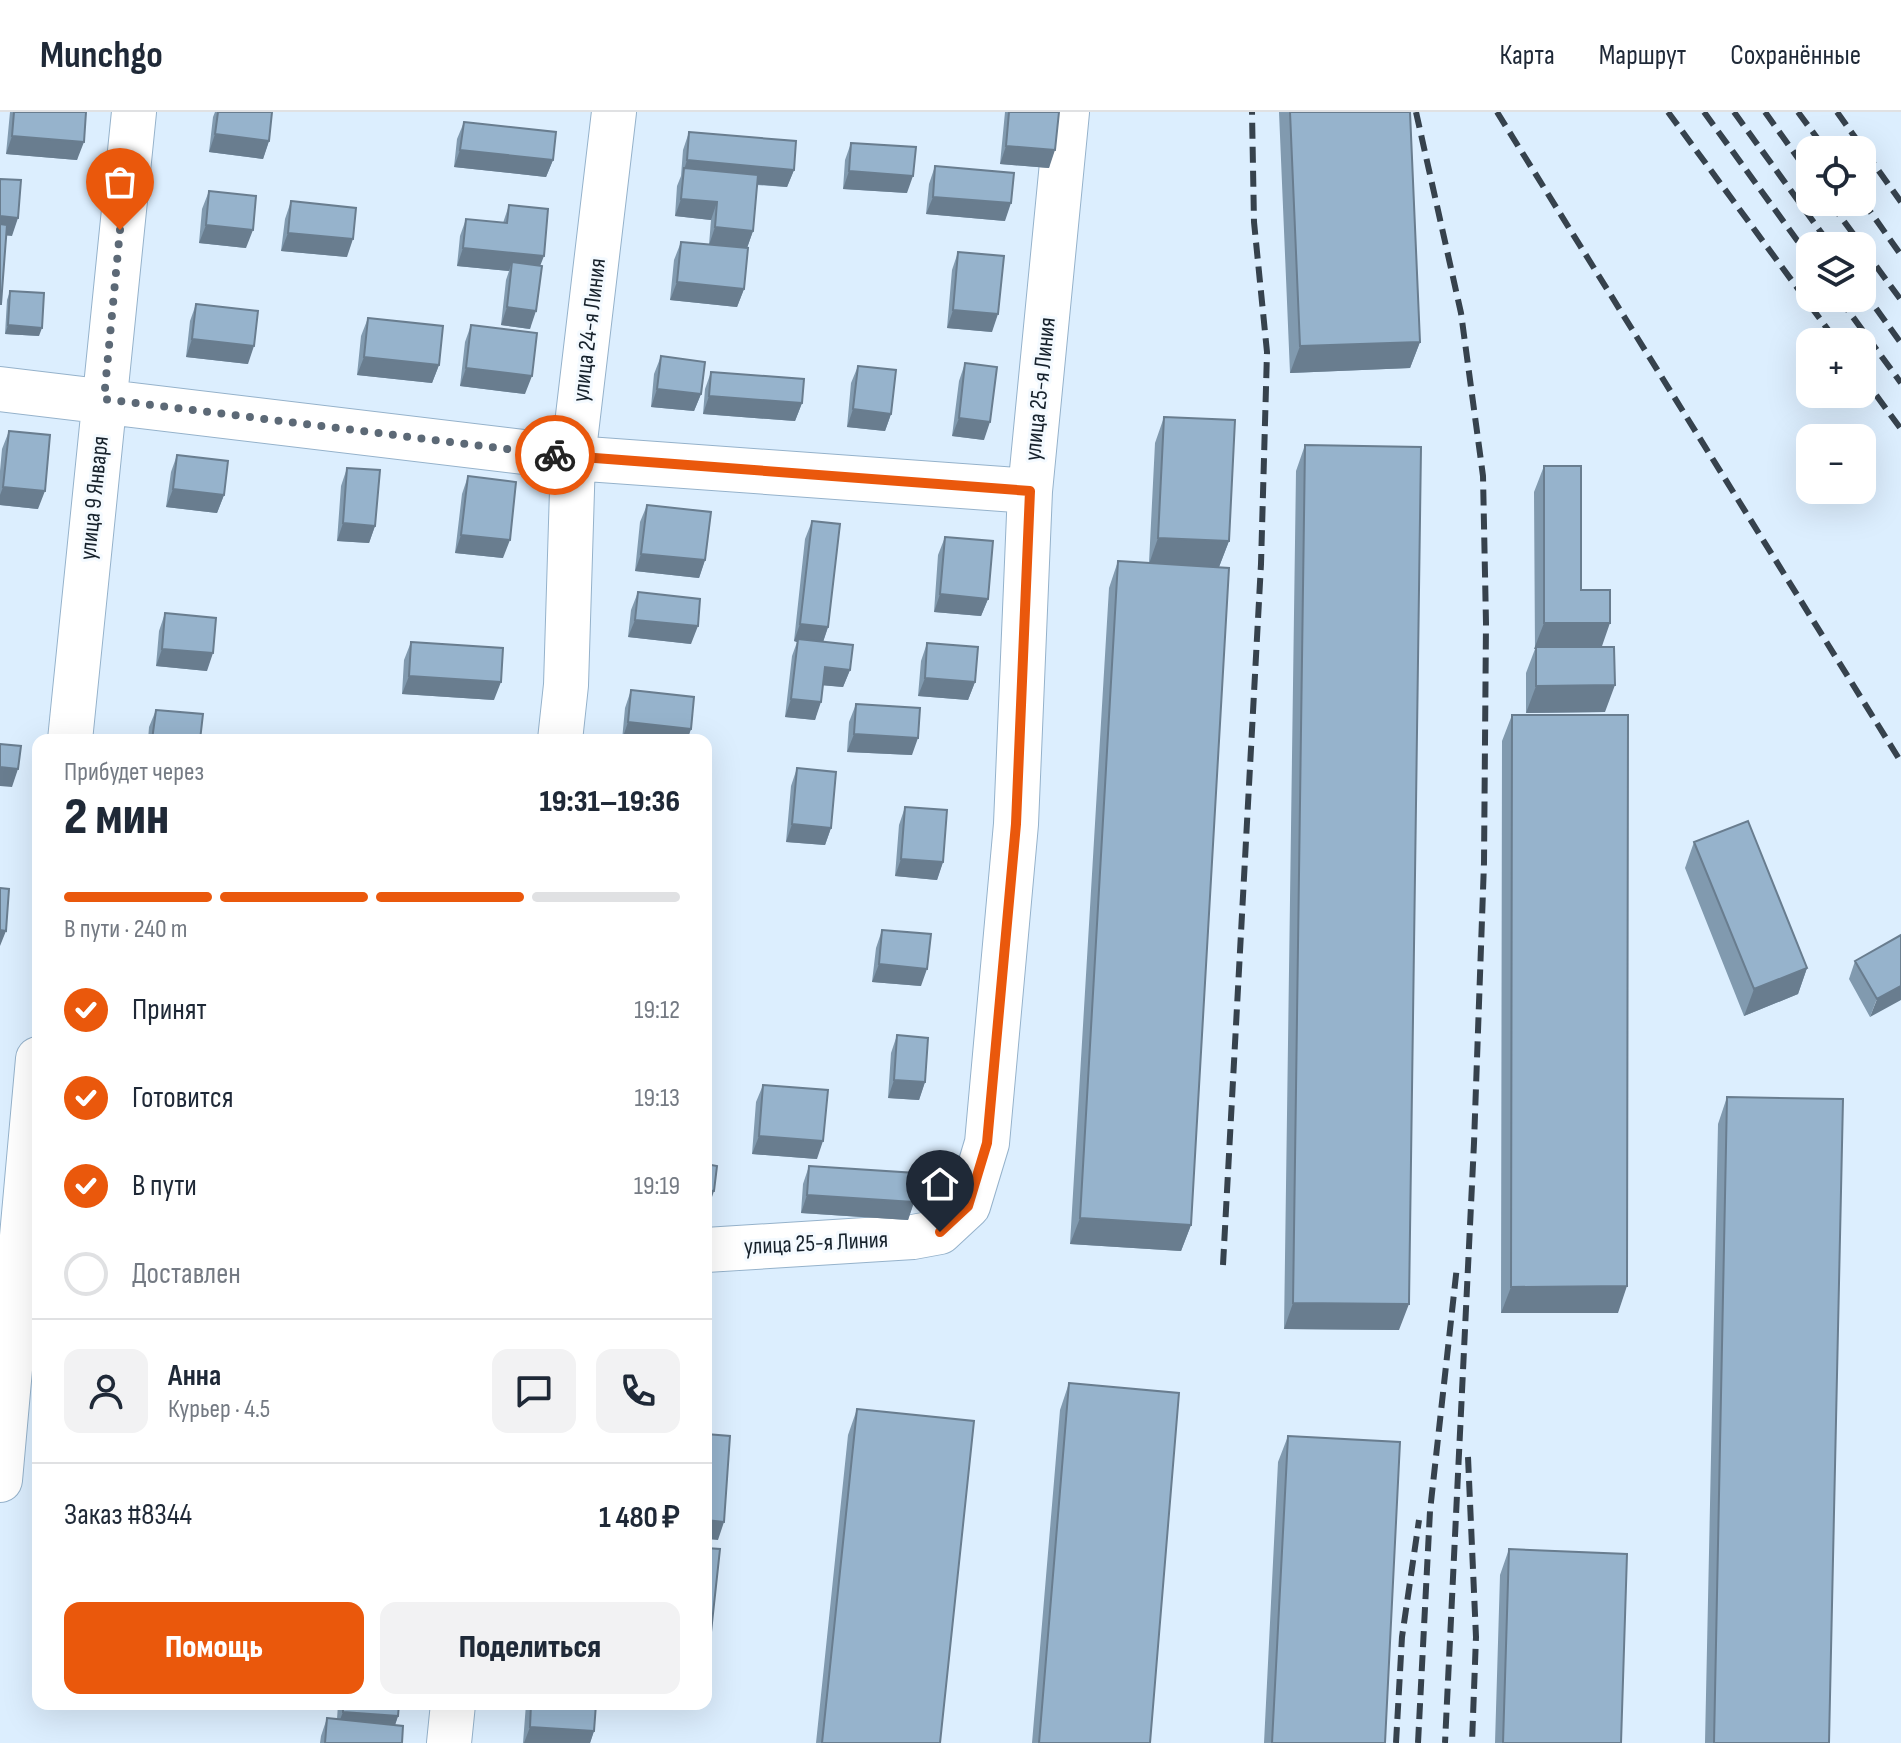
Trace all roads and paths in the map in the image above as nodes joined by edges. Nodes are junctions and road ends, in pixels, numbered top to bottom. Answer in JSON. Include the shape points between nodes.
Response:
{"nodes":[{"id":1,"x":134,"y":112,"type":"edge"},
{"id":2,"x":614,"y":112,"type":"edge"},
{"id":3,"x":1067,"y":112,"type":"edge"},
{"id":4,"x":0,"y":389,"type":"edge"},
{"id":5,"x":104,"y":399,"type":"junction"},
{"id":6,"x":573,"y":458,"type":"junction"},
{"id":7,"x":1030,"y":491,"type":"junction"},
{"id":8,"x":71,"y":734,"type":"edge"},
{"id":9,"x":561,"y":734,"type":"edge"},
{"id":10,"x":32,"y":1103,"type":"edge"},
{"id":11,"x":21,"y":1185,"type":"edge"},
{"id":12,"x":712,"y":1250,"type":"edge"},
{"id":13,"x":0,"y":1480,"type":"edge"},
{"id":14,"x":452,"y":1710,"type":"edge"},
{"id":15,"x":449,"y":1743,"type":"edge"}],
"edges":[{"from":1,"to":5,"type":"street","name":"улица 9 Января"},
{"from":2,"to":6,"type":"street","name":"улица 24-я Линия"},
{"from":3,"to":7,"type":"street","name":"улица 25-я Линия"},
{"from":4,"to":5,"type":"street"},
{"from":5,"to":6,"type":"street"},
{"from":5,"to":8,"type":"street","name":"улица 9 Января"},
{"from":6,"to":7,"type":"street"},
{"from":6,"to":9,"type":"street","name":"улица 24-я Линия"},
{"from":7,"to":12,"type":"street","name":"улица 25-я Линия","via":[[1016,824],[987,1143],[968,1206],[940,1232],[913,1237]]},
{"from":10,"to":11,"type":"street"},
{"from":11,"to":13,"type":"street"},
{"from":14,"to":15,"type":"street"}]}
